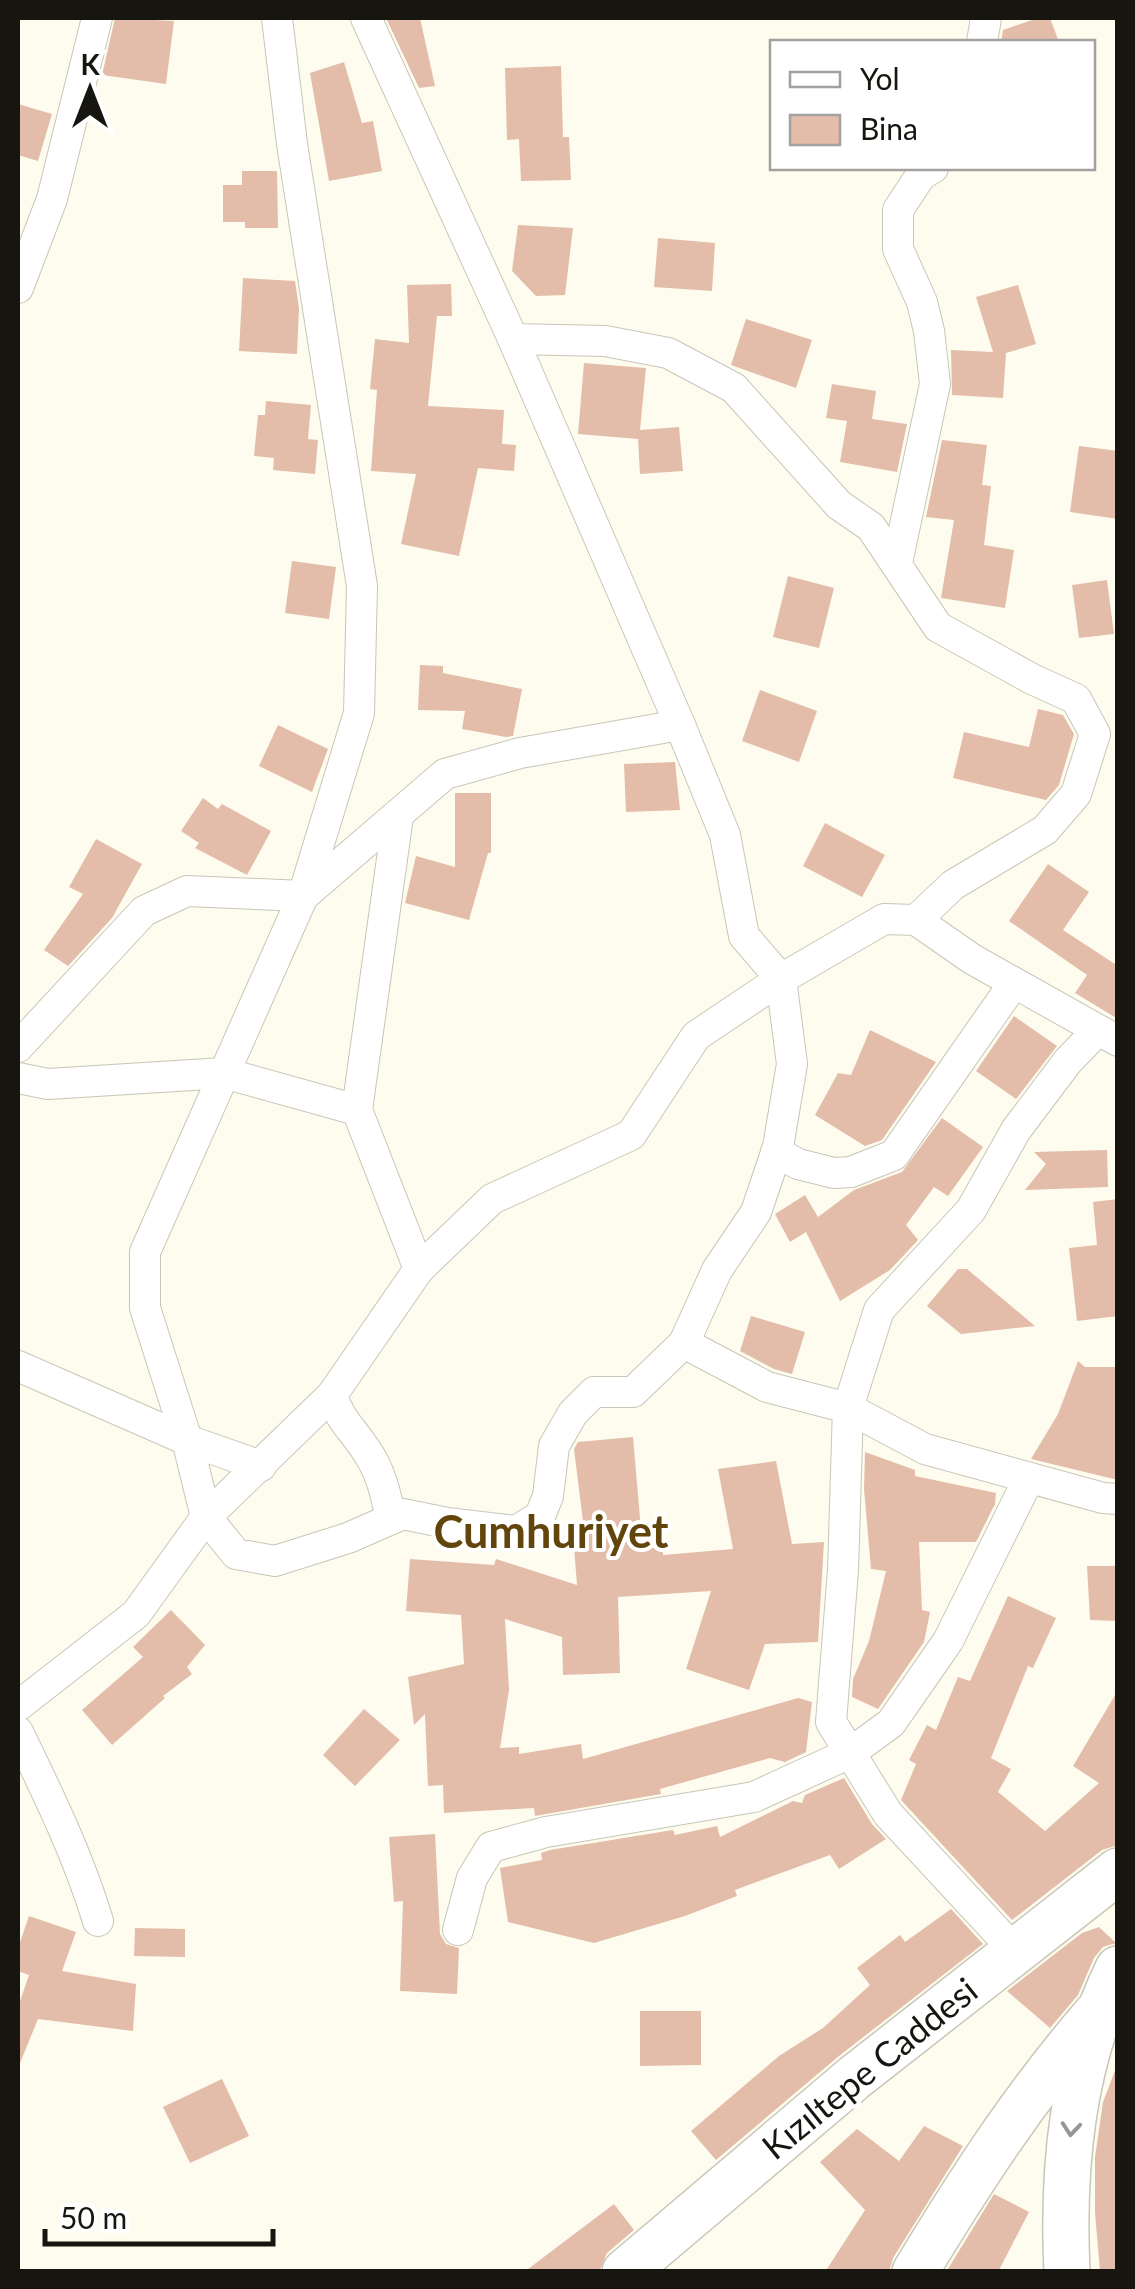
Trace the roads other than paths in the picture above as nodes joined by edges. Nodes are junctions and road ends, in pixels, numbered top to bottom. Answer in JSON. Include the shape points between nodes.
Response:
{"nodes":[{"id":1,"x":97,"y":18,"type":"edge"},
{"id":2,"x":277,"y":18,"type":"edge"},
{"id":3,"x":366,"y":18,"type":"edge"},
{"id":4,"x":929,"y":170,"type":"edge"},
{"id":5,"x":18,"y":288,"type":"edge"},
{"id":6,"x":513,"y":339,"type":"junction"},
{"id":7,"x":897,"y":563,"type":"junction"},
{"id":8,"x":680,"y":724,"type":"junction"},
{"id":9,"x":398,"y":816,"type":"junction"},
{"id":10,"x":303,"y":896,"type":"junction"},
{"id":11,"x":916,"y":920,"type":"junction"},
{"id":12,"x":781,"y":978,"type":"junction"},
{"id":13,"x":1014,"y":983,"type":"junction"},
{"id":14,"x":1108,"y":1036,"type":"edge"},
{"id":15,"x":18,"y":1047,"type":"edge"},
{"id":16,"x":224,"y":1073,"type":"junction"},
{"id":17,"x":18,"y":1078,"type":"edge"},
{"id":18,"x":357,"y":1110,"type":"junction"},
{"id":19,"x":776,"y":1152,"type":"junction"},
{"id":20,"x":419,"y":1269,"type":"junction"},
{"id":21,"x":684,"y":1343,"type":"junction"},
{"id":22,"x":18,"y":1366,"type":"edge"},
{"id":23,"x":332,"y":1395,"type":"junction"},
{"id":24,"x":848,"y":1408,"type":"junction"},
{"id":25,"x":187,"y":1440,"type":"junction"},
{"id":26,"x":260,"y":1466,"type":"junction"},
{"id":27,"x":1030,"y":1478,"type":"junction"},
{"id":28,"x":1118,"y":1499,"type":"edge"},
{"id":29,"x":206,"y":1517,"type":"junction"},
{"id":30,"x":391,"y":1519,"type":"junction"},
{"id":31,"x":18,"y":1706,"type":"edge"},
{"id":32,"x":18,"y":1732,"type":"edge"},
{"id":33,"x":850,"y":1753,"type":"junction"},
{"id":34,"x":1118,"y":1871,"type":"edge"},
{"id":35,"x":98,"y":1921,"type":"dead end"},
{"id":36,"x":458,"y":1930,"type":"dead end"},
{"id":37,"x":1017,"y":1953,"type":"junction"},
{"id":38,"x":1118,"y":1970,"type":"edge"},
{"id":39,"x":1097,"y":2013,"type":"junction"},
{"id":40,"x":624,"y":2272,"type":"edge"},
{"id":41,"x":915,"y":2272,"type":"edge"},
{"id":42,"x":1067,"y":2272,"type":"edge"}],
"edges":[{"from":1,"to":5,"type":"street","via":[[61,166]]},
{"from":2,"to":10,"type":"street","via":[[362,586],[359,714]]},
{"from":3,"to":6,"type":"street"},
{"from":4,"to":7,"type":"street","via":[[898,210],[898,249],[922,302],[934,384]]},
{"from":6,"to":7,"type":"street","via":[[605,341],[668,352],[734,388]]},
{"from":6,"to":8,"type":"street"},
{"from":7,"to":11,"type":"street","via":[[938,627],[1076,699],[1095,734],[1076,794],[1045,830],[953,885]]},
{"from":8,"to":9,"type":"street","via":[[445,774]]},
{"from":8,"to":12,"type":"street","via":[[725,835],[744,936]]},
{"from":9,"to":10,"type":"street"},
{"from":9,"to":18,"type":"street"},
{"from":10,"to":15,"type":"street","via":[[188,891],[144,911]]},
{"from":10,"to":16,"type":"street"},
{"from":11,"to":12,"type":"street","via":[[884,918]]},
{"from":11,"to":13,"type":"street"},
{"from":12,"to":19,"type":"street","via":[[792,1064]]},
{"from":12,"to":20,"type":"street","via":[[696,1036],[631,1135],[492,1199]]},
{"from":13,"to":14,"type":"street"},
{"from":13,"to":19,"type":"street","via":[[894,1156],[834,1172]]},
{"from":14,"to":24,"type":"street","via":[[1068,1061],[1016,1130],[971,1210],[879,1310]]},
{"from":16,"to":17,"type":"street","via":[[48,1084]]},
{"from":16,"to":18,"type":"street"},
{"from":16,"to":25,"type":"street","via":[[145,1252],[145,1308]]},
{"from":18,"to":20,"type":"street"},
{"from":19,"to":21,"type":"street","via":[[756,1212],[717,1270]]},
{"from":20,"to":23,"type":"street"},
{"from":21,"to":24,"type":"street","via":[[767,1387]]},
{"from":21,"to":30,"type":"street","via":[[633,1392],[594,1392],[573,1413],[554,1446],[540,1516],[516,1531],[403,1514]]},
{"from":22,"to":25,"type":"street"},
{"from":23,"to":26,"type":"street"},
{"from":23,"to":30,"type":"street","via":[[338,1416],[368,1451]]},
{"from":24,"to":27,"type":"street","via":[[925,1449]]},
{"from":24,"to":33,"type":"street","via":[[831,1722]]},
{"from":25,"to":26,"type":"street"},
{"from":25,"to":29,"type":"street"},
{"from":26,"to":29,"type":"street"},
{"from":27,"to":28,"type":"street"},
{"from":27,"to":33,"type":"street","via":[[948,1641],[891,1723]]},
{"from":29,"to":30,"type":"street","via":[[236,1554],[275,1561]]},
{"from":29,"to":31,"type":"street","via":[[136,1614]]},
{"from":32,"to":35,"type":"street"},
{"from":33,"to":36,"type":"street","via":[[754,1796],[492,1847],[472,1878]]},
{"from":33,"to":37,"type":"street","via":[[888,1814]]},
{"from":34,"to":37,"type":"street","name":"Kızıltepe Caddesi"},
{"from":37,"to":40,"type":"street","name":"Kızıltepe Caddesi","via":[[855,2077]]},
{"from":38,"to":39,"type":"street"},
{"from":39,"to":41,"type":"street","via":[[985,2156]]},
{"from":39,"to":42,"type":"street","one_way":true,"via":[[1073,2106]]}]}
